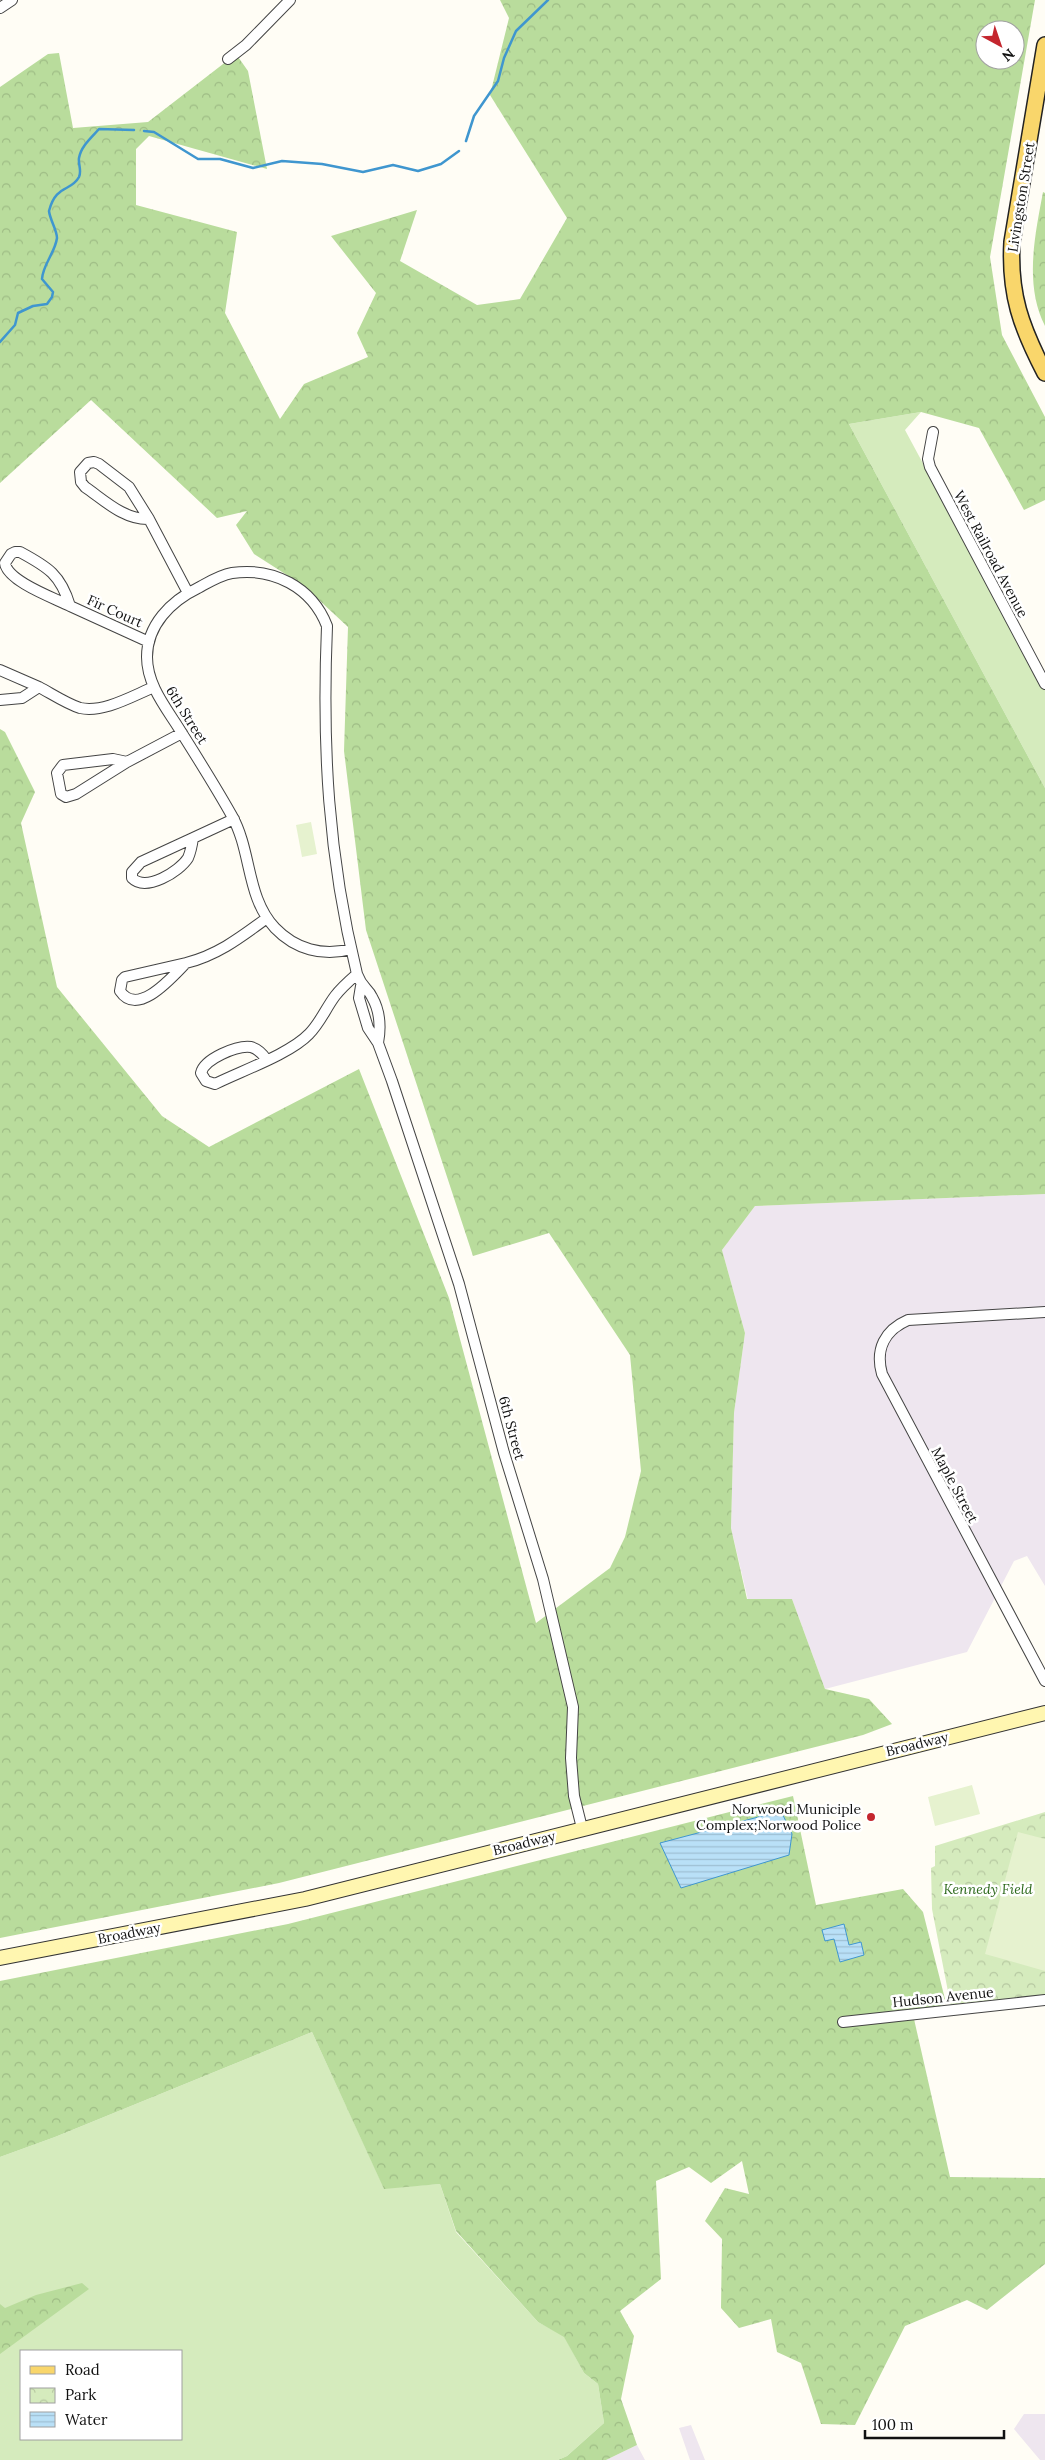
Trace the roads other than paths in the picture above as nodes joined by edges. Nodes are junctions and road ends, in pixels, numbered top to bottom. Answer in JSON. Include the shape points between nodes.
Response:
{"nodes":[{"id":1,"x":12,"y":0,"type":"edge"},
{"id":2,"x":290,"y":0,"type":"edge"},
{"id":3,"x":0,"y":8,"type":"edge"},
{"id":4,"x":1045,"y":45,"type":"edge"},
{"id":5,"x":228,"y":59,"type":"dead end"},
{"id":6,"x":1045,"y":373,"type":"edge"},
{"id":7,"x":933,"y":432,"type":"dead end"},
{"id":8,"x":149,"y":519,"type":"junction"},
{"id":9,"x":188,"y":593,"type":"junction"},
{"id":10,"x":70,"y":606,"type":"junction"},
{"id":11,"x":149,"y":642,"type":"junction"},
{"id":12,"x":0,"y":670,"type":"edge"},
{"id":13,"x":1045,"y":684,"type":"edge"},
{"id":14,"x":39,"y":687,"type":"junction"},
{"id":15,"x":154,"y":687,"type":"junction"},
{"id":16,"x":0,"y":700,"type":"edge"},
{"id":17,"x":182,"y":733,"type":"junction"},
{"id":18,"x":127,"y":762,"type":"junction"},
{"id":19,"x":234,"y":819,"type":"junction"},
{"id":20,"x":192,"y":838,"type":"junction"},
{"id":21,"x":267,"y":918,"type":"junction"},
{"id":22,"x":351,"y":950,"type":"junction"},
{"id":23,"x":186,"y":963,"type":"junction"},
{"id":24,"x":357,"y":974,"type":"junction"},
{"id":25,"x":266,"y":1059,"type":"junction"},
{"id":26,"x":1045,"y":1312,"type":"edge"},
{"id":27,"x":1045,"y":1681,"type":"edge"},
{"id":28,"x":1045,"y":1713,"type":"edge"},
{"id":29,"x":582,"y":1828,"type":"junction"},
{"id":30,"x":0,"y":1958,"type":"edge"},
{"id":31,"x":1045,"y":2000,"type":"edge"},
{"id":32,"x":843,"y":2022,"type":"dead end"}],
"edges":[{"from":1,"to":3,"type":"street"},
{"from":2,"to":5,"type":"street"},
{"from":4,"to":6,"type":"main road","name":"Livingston Street","via":[[1011,261],[1012,284],[1021,322]]},
{"from":7,"to":13,"type":"street","name":"West Railroad Avenue","via":[[928,459],[930,467]]},
{"from":8,"to":8,"type":"street","via":[[127,484],[99,464],[88,463],[83,467],[79,477],[85,487],[124,514]]},
{"from":8,"to":9,"type":"street"},
{"from":9,"to":11,"type":"street","name":"6th Street","via":[[164,613]]},
{"from":9,"to":22,"type":"street","name":"6th Street","via":[[233,573],[272,575],[305,593],[324,619],[327,634],[325,727],[330,829],[338,890]]},
{"from":10,"to":10,"type":"street","name":"Fir Court","via":[[8,573],[7,558],[10,554],[20,552],[47,567],[61,583]]},
{"from":10,"to":11,"type":"street","name":"Fir Court"},
{"from":11,"to":15,"type":"street","name":"6th Street","via":[[147,657]]},
{"from":12,"to":14,"type":"street"},
{"from":14,"to":15,"type":"street","via":[[73,705],[90,709],[110,705]]},
{"from":14,"to":16,"type":"street","via":[[15,700]]},
{"from":15,"to":17,"type":"street","name":"6th Street"},
{"from":17,"to":18,"type":"street"},
{"from":17,"to":19,"type":"street","name":"6th Street"},
{"from":18,"to":18,"type":"street","via":[[76,794],[66,797],[61,794],[57,773],[63,765],[113,759]]},
{"from":19,"to":20,"type":"street"},
{"from":19,"to":21,"type":"street","name":"6th Street","via":[[255,894]]},
{"from":20,"to":20,"type":"street","via":[[140,862],[132,872],[132,878],[146,884],[175,871],[187,858]]},
{"from":21,"to":22,"type":"street","name":"6th Street","via":[[288,939],[312,950]]},
{"from":21,"to":23,"type":"street","via":[[223,949]]},
{"from":22,"to":24,"type":"street","name":"6th Street"},
{"from":23,"to":23,"type":"street","via":[[125,977],[120,991],[135,999],[151,996]]},
{"from":24,"to":25,"type":"street","via":[[335,996],[305,1038]]},
{"from":24,"to":29,"type":"street","name":"6th Street","via":[[361,986],[359,998],[368,1028],[378,1042],[459,1284],[504,1453],[543,1579],[573,1707],[571,1758],[574,1796]]},
{"from":25,"to":25,"type":"street","via":[[215,1084],[206,1081],[201,1073],[212,1060],[243,1047],[257,1049]]},
{"from":26,"to":27,"type":"street","name":"Maple Street","via":[[923,1318],[900,1324],[885,1338],[879,1356],[882,1374]]},
{"from":28,"to":29,"type":"street","name":"Broadway"},
{"from":29,"to":30,"type":"street","name":"Broadway","via":[[305,1899]]},
{"from":31,"to":32,"type":"street","name":"Hudson Avenue"}]}
